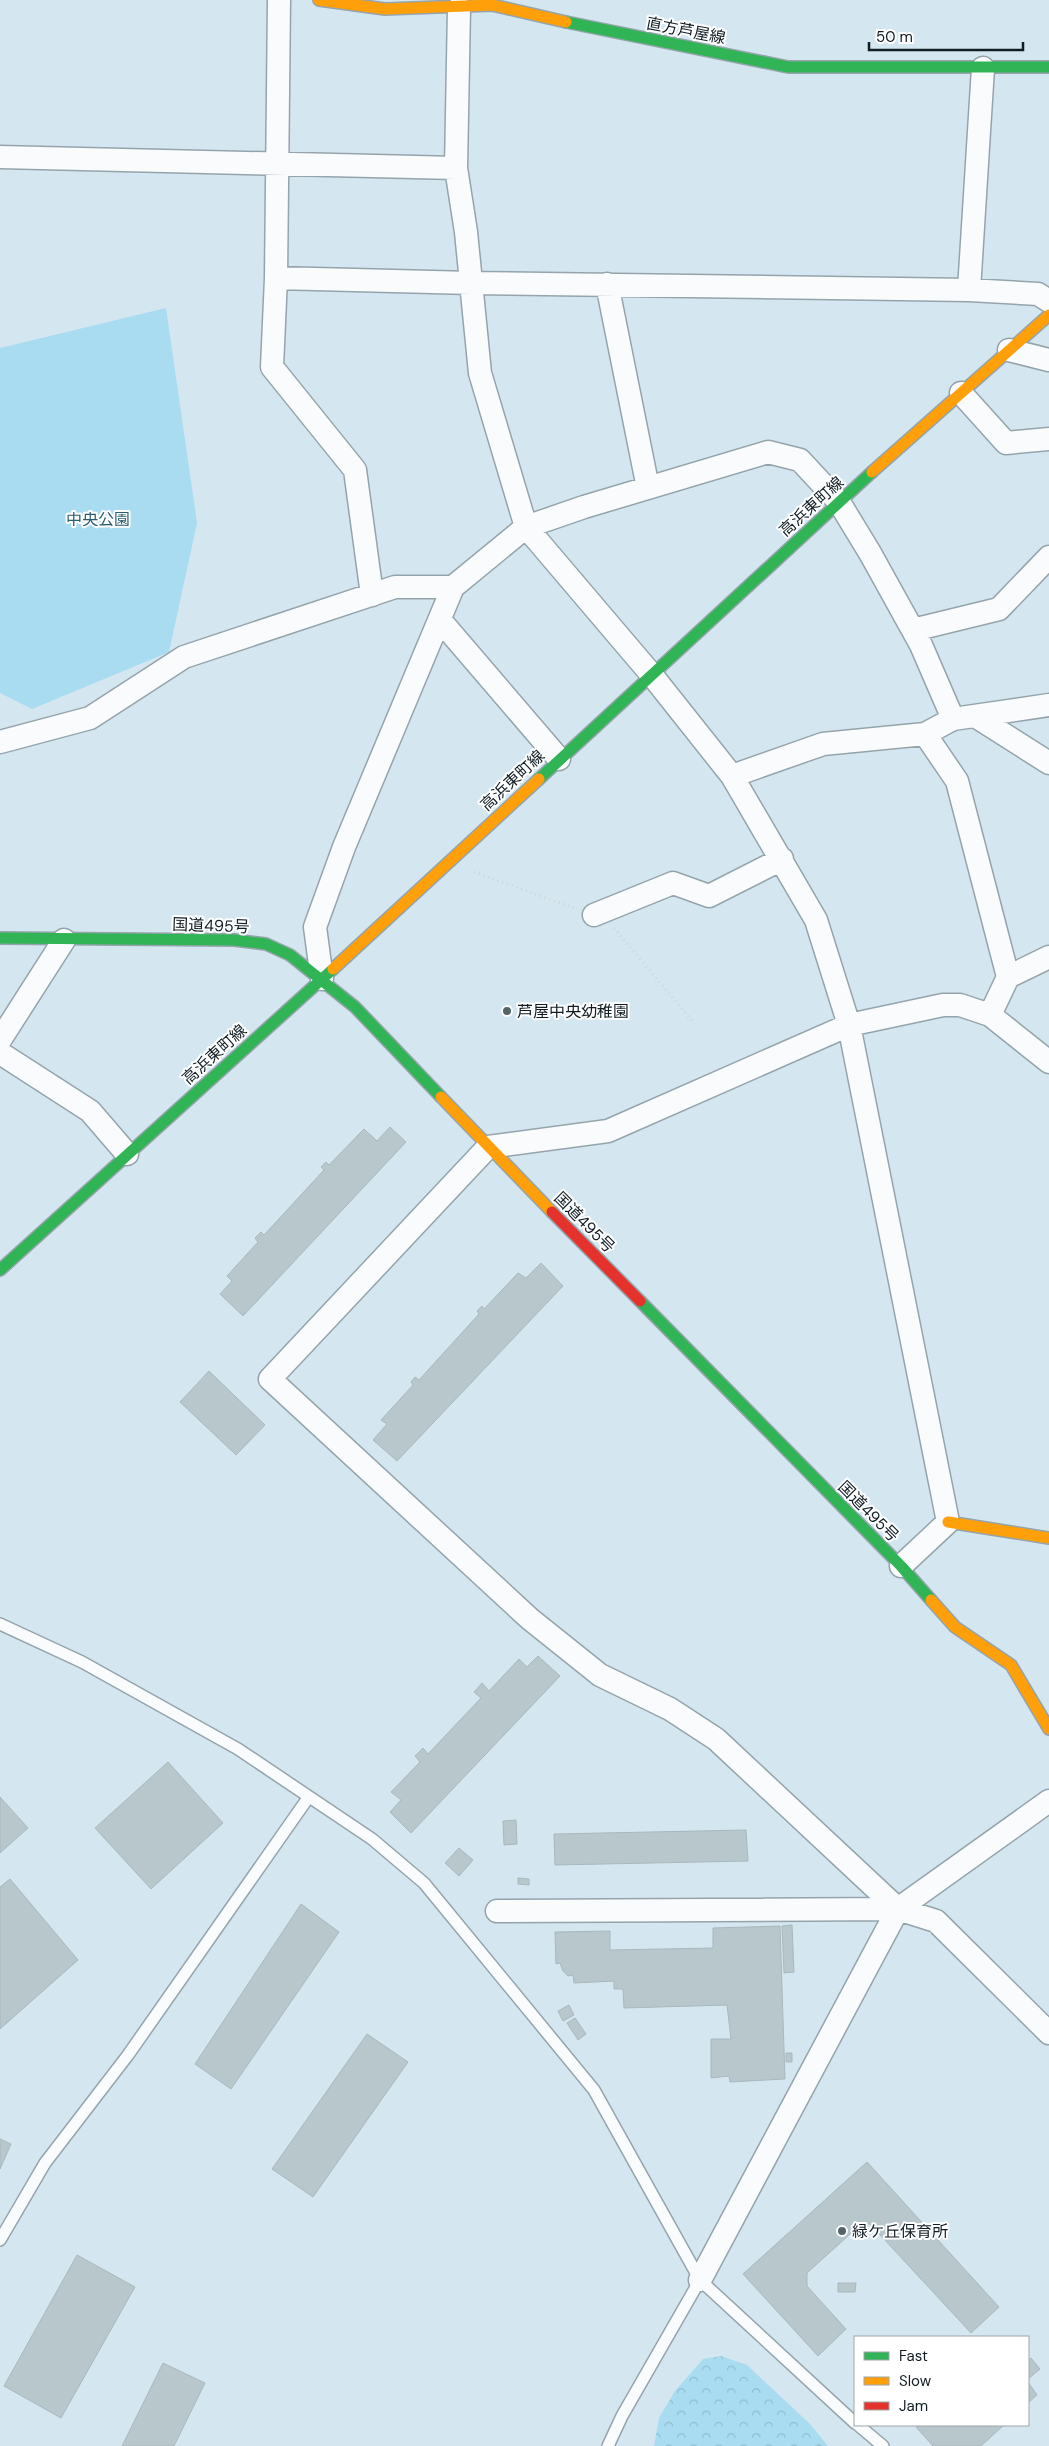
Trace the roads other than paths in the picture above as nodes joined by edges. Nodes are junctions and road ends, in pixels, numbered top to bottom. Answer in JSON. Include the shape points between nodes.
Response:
{"nodes":[{"id":1,"x":279,"y":0,"type":"edge"},
{"id":2,"x":319,"y":0,"type":"edge"},
{"id":3,"x":459,"y":8,"type":"junction"},
{"id":4,"x":1049,"y":67,"type":"edge"},
{"id":5,"x":982,"y":68,"type":"junction"},
{"id":6,"x":0,"y":157,"type":"edge"},
{"id":7,"x":276,"y":164,"type":"junction"},
{"id":8,"x":456,"y":168,"type":"junction"},
{"id":9,"x":276,"y":278,"type":"junction"},
{"id":10,"x":471,"y":284,"type":"junction"},
{"id":11,"x":606,"y":284,"type":"junction"},
{"id":12,"x":969,"y":290,"type":"junction"},
{"id":13,"x":1049,"y":301,"type":"edge"},
{"id":14,"x":1049,"y":316,"type":"edge"},
{"id":15,"x":1009,"y":350,"type":"junction"},
{"id":16,"x":1049,"y":360,"type":"edge"},
{"id":17,"x":961,"y":393,"type":"junction"},
{"id":18,"x":1049,"y":439,"type":"edge"},
{"id":19,"x":648,"y":488,"type":"junction"},
{"id":20,"x":839,"y":502,"type":"junction"},
{"id":21,"x":526,"y":527,"type":"junction"},
{"id":22,"x":1049,"y":557,"type":"edge"},
{"id":23,"x":454,"y":586,"type":"junction"},
{"id":24,"x":372,"y":595,"type":"junction"},
{"id":25,"x":440,"y":620,"type":"junction"},
{"id":26,"x":913,"y":630,"type":"junction"},
{"id":27,"x":651,"y":674,"type":"junction"},
{"id":28,"x":1049,"y":705,"type":"edge"},
{"id":29,"x":964,"y":717,"type":"junction"},
{"id":30,"x":925,"y":734,"type":"junction"},
{"id":31,"x":0,"y":742,"type":"edge"},
{"id":32,"x":559,"y":759,"type":"junction"},
{"id":33,"x":1049,"y":763,"type":"edge"},
{"id":34,"x":732,"y":776,"type":"junction"},
{"id":35,"x":782,"y":859,"type":"junction"},
{"id":36,"x":594,"y":915,"type":"dead end"},
{"id":37,"x":0,"y":938,"type":"edge"},
{"id":38,"x":64,"y":940,"type":"junction"},
{"id":39,"x":1049,"y":957,"type":"edge"},
{"id":40,"x":1008,"y":977,"type":"junction"},
{"id":41,"x":322,"y":979,"type":"junction"},
{"id":42,"x":990,"y":1015,"type":"junction"},
{"id":43,"x":849,"y":1026,"type":"junction"},
{"id":44,"x":0,"y":1040,"type":"edge"},
{"id":45,"x":0,"y":1053,"type":"edge"},
{"id":46,"x":1049,"y":1062,"type":"edge"},
{"id":47,"x":488,"y":1147,"type":"junction"},
{"id":48,"x":126,"y":1154,"type":"junction"},
{"id":49,"x":0,"y":1270,"type":"edge"},
{"id":50,"x":948,"y":1522,"type":"junction"},
{"id":51,"x":1049,"y":1538,"type":"edge"},
{"id":52,"x":901,"y":1566,"type":"junction"},
{"id":53,"x":0,"y":1624,"type":"edge"},
{"id":54,"x":1049,"y":1729,"type":"edge"},
{"id":55,"x":308,"y":1798,"type":"junction"},
{"id":56,"x":1049,"y":1801,"type":"edge"},
{"id":57,"x":898,"y":1909,"type":"junction"},
{"id":58,"x":497,"y":1911,"type":"dead end"},
{"id":59,"x":1049,"y":2033,"type":"edge"},
{"id":60,"x":0,"y":2240,"type":"edge"},
{"id":61,"x":700,"y":2280,"type":"junction"},
{"id":62,"x":854,"y":2421,"type":"edge"},
{"id":63,"x":859,"y":2426,"type":"edge"},
{"id":64,"x":608,"y":2446,"type":"edge"},
{"id":65,"x":883,"y":2446,"type":"edge"}],
"edges":[{"from":1,"to":7,"type":"street"},
{"from":2,"to":3,"type":"main road","name":"直方芦屋線","via":[[385,9]]},
{"from":3,"to":5,"type":"main road","name":"直方芦屋線","via":[[492,5],[788,68]]},
{"from":3,"to":8,"type":"street"},
{"from":4,"to":5,"type":"main road","name":"直方芦屋線"},
{"from":5,"to":12,"type":"street"},
{"from":6,"to":7,"type":"street"},
{"from":7,"to":8,"type":"street"},
{"from":7,"to":9,"type":"street"},
{"from":8,"to":10,"type":"street"},
{"from":9,"to":10,"type":"street"},
{"from":9,"to":24,"type":"street","via":[[272,367],[354,470]]},
{"from":10,"to":11,"type":"street"},
{"from":10,"to":21,"type":"street","via":[[480,373]]},
{"from":11,"to":12,"type":"street"},
{"from":11,"to":19,"type":"street"},
{"from":12,"to":13,"type":"street","via":[[1038,294]]},
{"from":14,"to":15,"type":"main road","name":"高浜東町線"},
{"from":15,"to":16,"type":"street"},
{"from":15,"to":17,"type":"main road","name":"高浜東町線"},
{"from":17,"to":18,"type":"street","via":[[1006,443]]},
{"from":17,"to":20,"type":"main road","name":"高浜東町線"},
{"from":19,"to":20,"type":"street","via":[[768,452],[800,460]]},
{"from":19,"to":21,"type":"street"},
{"from":20,"to":26,"type":"street"},
{"from":20,"to":27,"type":"main road","name":"高浜東町線"},
{"from":21,"to":23,"type":"street"},
{"from":21,"to":27,"type":"street"},
{"from":22,"to":26,"type":"street","via":[[999,609]]},
{"from":23,"to":24,"type":"street","via":[[395,587]]},
{"from":23,"to":25,"type":"street"},
{"from":24,"to":31,"type":"street","via":[[184,657],[90,718]]},
{"from":25,"to":32,"type":"street"},
{"from":25,"to":41,"type":"street","via":[[344,847],[315,927]]},
{"from":26,"to":29,"type":"street"},
{"from":27,"to":32,"type":"main road","name":"高浜東町線"},
{"from":27,"to":34,"type":"street"},
{"from":28,"to":29,"type":"street"},
{"from":29,"to":30,"type":"street"},
{"from":29,"to":33,"type":"street"},
{"from":30,"to":34,"type":"street","via":[[823,744]]},
{"from":30,"to":40,"type":"street","via":[[957,780]]},
{"from":32,"to":41,"type":"main road","name":"高浜東町線"},
{"from":34,"to":35,"type":"street"},
{"from":35,"to":36,"type":"street","via":[[709,896],[673,883]]},
{"from":35,"to":43,"type":"street","via":[[816,920]]},
{"from":37,"to":38,"type":"main road","name":"国道495号"},
{"from":38,"to":41,"type":"main road","name":"国道495号","via":[[234,940],[266,944],[290,955]]},
{"from":38,"to":44,"type":"street"},
{"from":39,"to":40,"type":"street"},
{"from":40,"to":42,"type":"street"},
{"from":41,"to":47,"type":"main road","name":"国道495号","via":[[356,1006]]},
{"from":41,"to":48,"type":"main road","name":"高浜東町線"},
{"from":42,"to":43,"type":"street","via":[[960,1005],[943,1005]]},
{"from":42,"to":46,"type":"street"},
{"from":43,"to":47,"type":"street","via":[[608,1131]]},
{"from":43,"to":50,"type":"street"},
{"from":45,"to":48,"type":"street","via":[[90,1111]]},
{"from":47,"to":52,"type":"main road","name":"国道495号"},
{"from":47,"to":57,"type":"street","via":[[270,1379],[530,1619],[600,1675],[670,1710],[716,1739]]},
{"from":48,"to":49,"type":"main road","name":"高浜東町線"},
{"from":50,"to":51,"type":"main road"},
{"from":50,"to":52,"type":"street"},
{"from":52,"to":54,"type":"main road","name":"国道495号","via":[[955,1627],[1011,1665]]},
{"from":53,"to":55,"type":"lane","via":[[82,1662],[238,1749]]},
{"from":55,"to":60,"type":"lane","via":[[128,2055],[45,2163]]},
{"from":55,"to":61,"type":"lane","via":[[372,1839],[424,1882],[594,2090]]},
{"from":56,"to":57,"type":"street"},
{"from":57,"to":58,"type":"street"},
{"from":57,"to":59,"type":"street","via":[[936,1921]]},
{"from":57,"to":61,"type":"street"},
{"from":61,"to":62,"type":"lane"},
{"from":61,"to":64,"type":"lane"},
{"from":63,"to":65,"type":"lane"}]}
